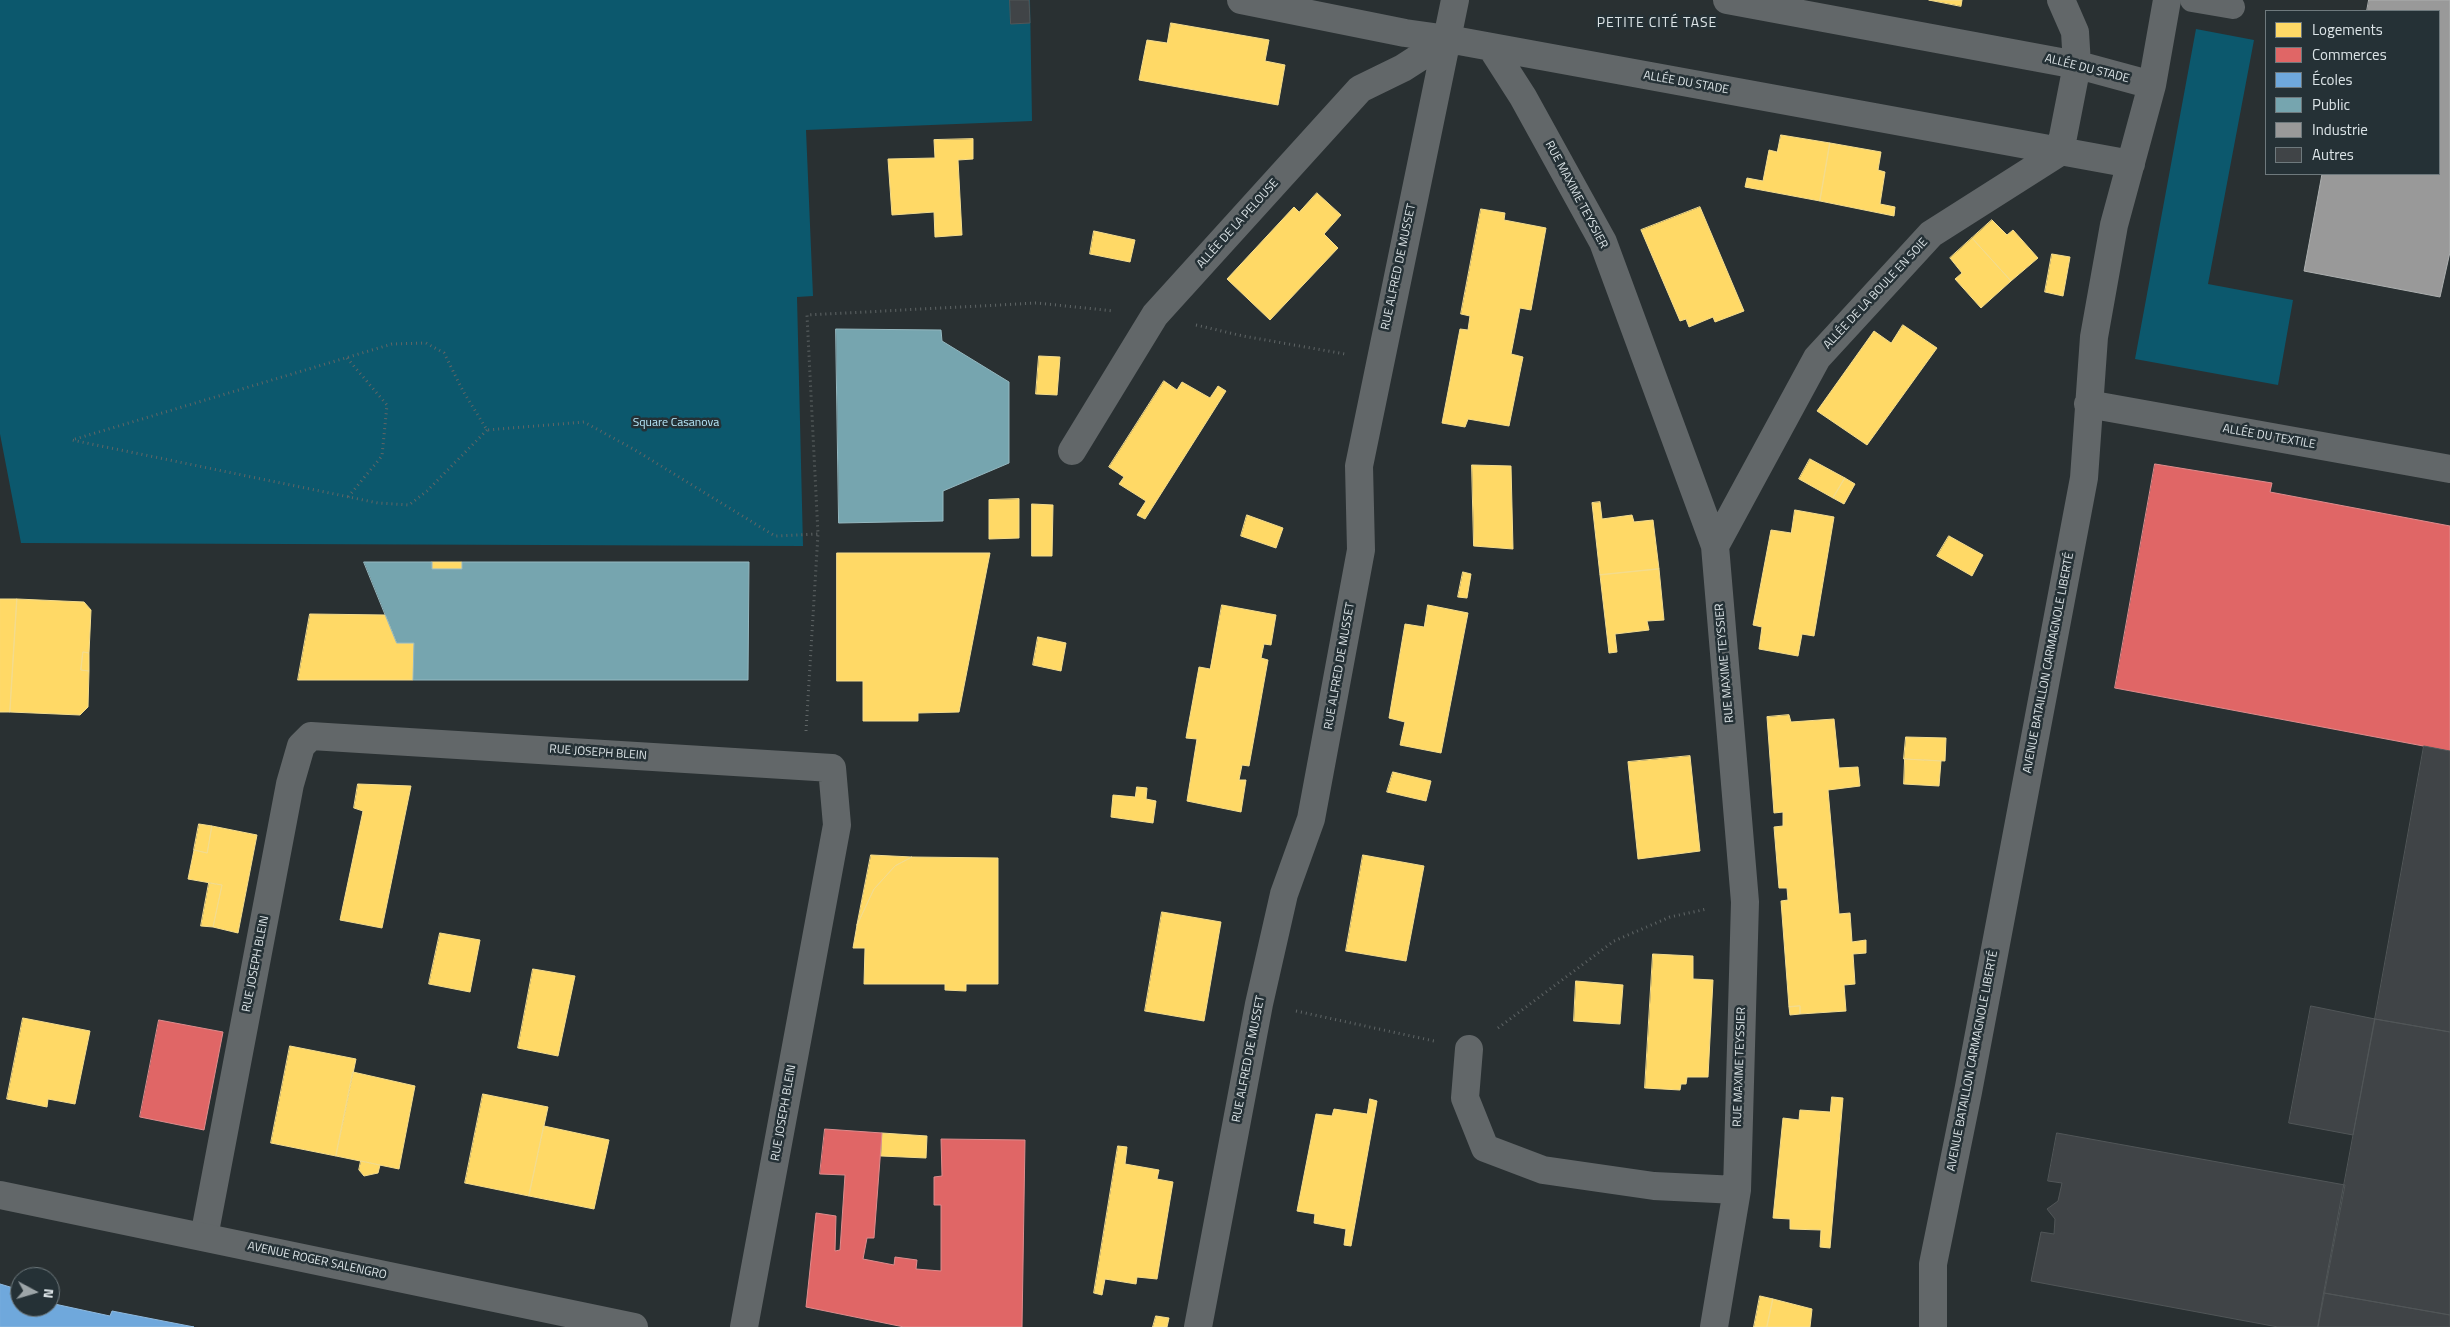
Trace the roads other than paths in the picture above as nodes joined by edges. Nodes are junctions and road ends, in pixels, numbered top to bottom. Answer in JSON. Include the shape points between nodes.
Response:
{"nodes":[{"id":1,"x":1241,"y":0,"type":"edge"},
{"id":2,"x":1455,"y":0,"type":"edge"},
{"id":3,"x":1728,"y":0,"type":"edge"},
{"id":4,"x":2061,"y":0,"type":"edge"},
{"id":5,"x":2167,"y":0,"type":"edge"},
{"id":6,"x":2192,"y":0,"type":"edge"},
{"id":7,"x":2233,"y":7,"type":"dead end"},
{"id":8,"x":1448,"y":38,"type":"junction"},
{"id":9,"x":1491,"y":47,"type":"junction"},
{"id":10,"x":2077,"y":65,"type":"junction"},
{"id":11,"x":2152,"y":85,"type":"junction"},
{"id":12,"x":2060,"y":152,"type":"junction"},
{"id":13,"x":2131,"y":164,"type":"junction"},
{"id":14,"x":2088,"y":404,"type":"junction"},
{"id":15,"x":1072,"y":451,"type":"dead end"},
{"id":16,"x":2450,"y":469,"type":"edge"},
{"id":17,"x":1715,"y":546,"type":"junction"},
{"id":18,"x":1469,"y":1049,"type":"road end"},
{"id":19,"x":1737,"y":1190,"type":"junction"},
{"id":20,"x":0,"y":1195,"type":"edge"},
{"id":21,"x":204,"y":1237,"type":"junction"},
{"id":22,"x":634,"y":1327,"type":"edge"},
{"id":23,"x":744,"y":1327,"type":"edge"},
{"id":24,"x":1198,"y":1327,"type":"edge"},
{"id":25,"x":1714,"y":1327,"type":"edge"},
{"id":26,"x":1933,"y":1327,"type":"edge"}],
"edges":[{"from":1,"to":8,"type":"street","name":"ALLÉE DU STADE","via":[[1405,33]]},
{"from":2,"to":8,"type":"street","name":"RUE ALFRED DE MUSSET"},
{"from":3,"to":10,"type":"street","name":"ALLÉE DU STADE"},
{"from":4,"to":10,"type":"street","via":[[2075,32]]},
{"from":5,"to":11,"type":"street","name":"AVENUE BATAILLON CARMAGNOLE LIBERTÉ"},
{"from":6,"to":7,"type":"lane"},
{"from":8,"to":9,"type":"street","name":"ALLÉE DU STADE"},
{"from":8,"to":15,"type":"street","name":"ALLÉE DE LA PELOUSE","via":[[1403,68],[1360,89],[1155,315]]},
{"from":8,"to":24,"type":"street","name":"RUE ALFRED DE MUSSET","via":[[1359,466],[1361,550],[1311,818],[1284,894],[1259,1004]]},
{"from":9,"to":12,"type":"street","name":"ALLÉE DU STADE"},
{"from":9,"to":17,"type":"street","name":"RUE MAXIME TEYSSIER","via":[[1523,97],[1603,242]]},
{"from":10,"to":11,"type":"street","name":"ALLÉE DU STADE"},
{"from":10,"to":12,"type":"street"},
{"from":11,"to":13,"type":"street","name":"AVENUE BATAILLON CARMAGNOLE LIBERTÉ"},
{"from":12,"to":13,"type":"street","name":"ALLÉE DU STADE"},
{"from":12,"to":17,"type":"street","name":"ALLÉE DE LA BOULE EN SOIE","via":[[1931,234],[1817,358]]},
{"from":13,"to":14,"type":"street","name":"AVENUE BATAILLON CARMAGNOLE LIBERTÉ","via":[[2114,225],[2094,337]]},
{"from":14,"to":16,"type":"street","name":"ALLÉE DU TEXTILE"},
{"from":14,"to":26,"type":"street","name":"AVENUE BATAILLON CARMAGNOLE LIBERTÉ","via":[[2084,478],[1933,1264]]},
{"from":17,"to":19,"type":"street","name":"RUE MAXIME TEYSSIER","via":[[1745,902]]},
{"from":18,"to":19,"type":"street","via":[[1465,1098],[1485,1148],[1543,1170],[1654,1186]]},
{"from":19,"to":25,"type":"street","name":"RUE MAXIME TEYSSIER"},
{"from":20,"to":21,"type":"street","name":"AVENUE ROGER SALENGRO"},
{"from":21,"to":22,"type":"street","name":"AVENUE ROGER SALENGRO"},
{"from":21,"to":23,"type":"street","name":"RUE JOSEPH BLEIN","via":[[290,784],[301,746],[311,736],[832,768],[837,825]]}]}
